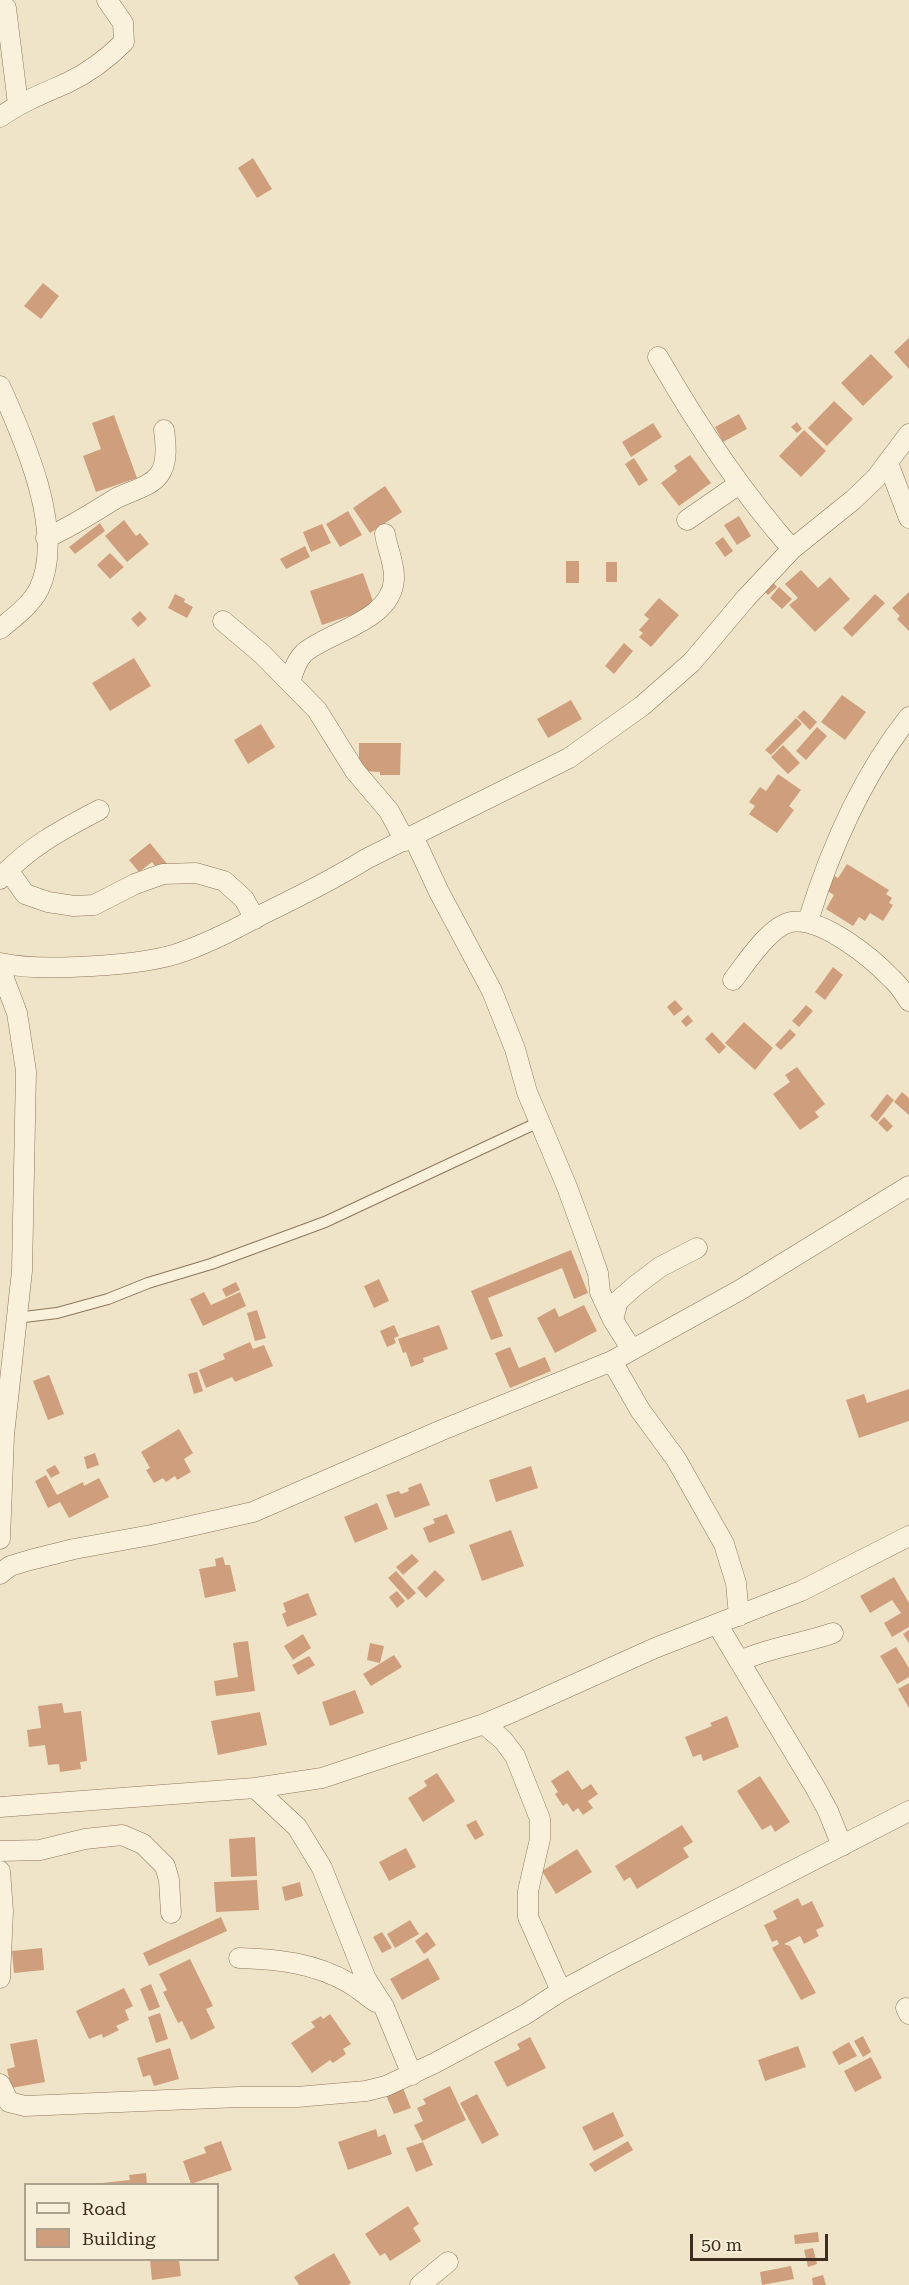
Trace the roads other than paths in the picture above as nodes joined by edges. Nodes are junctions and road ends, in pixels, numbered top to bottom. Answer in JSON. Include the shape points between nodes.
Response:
{"nodes":[{"id":1,"x":107,"y":0,"type":"edge"},
{"id":2,"x":6,"y":8,"type":"dead end"},
{"id":3,"x":18,"y":104,"type":"junction"},
{"id":4,"x":0,"y":117,"type":"edge"},
{"id":5,"x":658,"y":357,"type":"dead end"},
{"id":6,"x":0,"y":386,"type":"edge"},
{"id":7,"x":164,"y":430,"type":"dead end"},
{"id":8,"x":909,"y":434,"type":"edge"},
{"id":9,"x":888,"y":463,"type":"junction"},
{"id":10,"x":739,"y":484,"type":"junction"},
{"id":11,"x":909,"y":518,"type":"edge"},
{"id":12,"x":687,"y":520,"type":"dead end"},
{"id":13,"x":385,"y":534,"type":"dead end"},
{"id":14,"x":46,"y":538,"type":"junction"},
{"id":15,"x":792,"y":549,"type":"junction"},
{"id":16,"x":223,"y":621,"type":"dead end"},
{"id":17,"x":0,"y":629,"type":"edge"},
{"id":18,"x":290,"y":682,"type":"junction"},
{"id":19,"x":909,"y":717,"type":"edge"},
{"id":20,"x":99,"y":810,"type":"dead end"},
{"id":21,"x":409,"y":839,"type":"junction"},
{"id":22,"x":4,"y":874,"type":"edge"},
{"id":23,"x":255,"y":919,"type":"junction"},
{"id":24,"x":808,"y":921,"type":"junction"},
{"id":25,"x":0,"y":963,"type":"edge"},
{"id":26,"x":0,"y":968,"type":"edge"},
{"id":27,"x":733,"y":980,"type":"dead end"},
{"id":28,"x":909,"y":1000,"type":"edge"},
{"id":29,"x":539,"y":1122,"type":"junction"},
{"id":30,"x":909,"y":1186,"type":"edge"},
{"id":31,"x":697,"y":1248,"type":"dead end"},
{"id":32,"x":613,"y":1320,"type":"junction"},
{"id":33,"x":10,"y":1321,"type":"edge"},
{"id":34,"x":632,"y":1350,"type":"junction"},
{"id":35,"x":612,"y":1361,"type":"junction"},
{"id":36,"x":909,"y":1536,"type":"edge"},
{"id":37,"x":0,"y":1539,"type":"edge"},
{"id":38,"x":0,"y":1574,"type":"edge"},
{"id":39,"x":739,"y":1616,"type":"junction"},
{"id":40,"x":717,"y":1624,"type":"junction"},
{"id":41,"x":833,"y":1633,"type":"dead end"},
{"id":42,"x":740,"y":1661,"type":"junction"},
{"id":43,"x":484,"y":1724,"type":"junction"},
{"id":44,"x":255,"y":1788,"type":"junction"},
{"id":45,"x":0,"y":1807,"type":"edge"},
{"id":46,"x":909,"y":1811,"type":"edge"},
{"id":47,"x":842,"y":1846,"type":"junction"},
{"id":48,"x":0,"y":1851,"type":"edge"},
{"id":49,"x":0,"y":1871,"type":"edge"},
{"id":50,"x":171,"y":1913,"type":"dead end"},
{"id":51,"x":239,"y":1958,"type":"dead end"},
{"id":52,"x":0,"y":1978,"type":"edge"},
{"id":53,"x":561,"y":1991,"type":"junction"},
{"id":54,"x":384,"y":2007,"type":"junction"},
{"id":55,"x":412,"y":2074,"type":"junction"},
{"id":56,"x":0,"y":2084,"type":"edge"},
{"id":57,"x":448,"y":2262,"type":"dead end"},
{"id":58,"x":420,"y":2285,"type":"edge"}],
"edges":[{"from":1,"to":3,"type":"street","via":[[123,23],[124,42],[69,82]]},
{"from":2,"to":3,"type":"street"},
{"from":3,"to":4,"type":"street"},
{"from":5,"to":10,"type":"street"},
{"from":6,"to":14,"type":"street","via":[[34,466]]},
{"from":7,"to":14,"type":"street","via":[[164,465],[152,482]]},
{"from":8,"to":9,"type":"street"},
{"from":9,"to":11,"type":"street"},
{"from":9,"to":15,"type":"street","via":[[853,500]]},
{"from":10,"to":12,"type":"street"},
{"from":10,"to":15,"type":"street"},
{"from":13,"to":18,"type":"street","via":[[394,578],[386,600],[369,617],[303,654]]},
{"from":14,"to":17,"type":"street","via":[[47,568],[38,592]]},
{"from":15,"to":21,"type":"street","via":[[692,662],[642,706],[569,758]]},
{"from":16,"to":18,"type":"street"},
{"from":18,"to":21,"type":"street","via":[[317,710],[355,771]]},
{"from":19,"to":24,"type":"street","via":[[888,743],[853,807]]},
{"from":20,"to":22,"type":"street","via":[[41,842]]},
{"from":21,"to":23,"type":"street"},
{"from":21,"to":29,"type":"street","via":[[492,991]]},
{"from":22,"to":23,"type":"street","via":[[25,894],[74,906],[94,905],[164,874],[195,873],[225,881],[244,899]]},
{"from":23,"to":25,"type":"street","via":[[182,953],[149,960],[70,966]]},
{"from":24,"to":27,"type":"street","via":[[789,922],[775,930]]},
{"from":24,"to":28,"type":"street","via":[[863,954]]},
{"from":26,"to":33,"type":"street","via":[[17,1013],[26,1071],[22,1271]]},
{"from":29,"to":32,"type":"street","via":[[567,1187],[598,1273],[600,1292]]},
{"from":29,"to":33,"type":"lane","via":[[325,1222],[108,1299]]},
{"from":30,"to":34,"type":"street","via":[[740,1290]]},
{"from":31,"to":32,"type":"street","via":[[660,1267],[635,1286],[618,1301]]},
{"from":32,"to":34,"type":"street"},
{"from":33,"to":37,"type":"street"},
{"from":34,"to":35,"type":"street"},
{"from":35,"to":38,"type":"street","via":[[253,1512],[74,1549],[10,1566]]},
{"from":35,"to":39,"type":"street","via":[[640,1410],[676,1459],[724,1544],[736,1583]]},
{"from":36,"to":39,"type":"street","via":[[801,1592]]},
{"from":39,"to":40,"type":"street"},
{"from":40,"to":42,"type":"street"},
{"from":40,"to":43,"type":"street"},
{"from":41,"to":42,"type":"street","via":[[771,1648]]},
{"from":42,"to":47,"type":"street","via":[[815,1787]]},
{"from":43,"to":44,"type":"street","via":[[322,1778]]},
{"from":43,"to":53,"type":"street","via":[[515,1756],[540,1819],[540,1839],[528,1891],[528,1917]]},
{"from":44,"to":45,"type":"street"},
{"from":44,"to":54,"type":"street","via":[[297,1827],[322,1868],[366,1979]]},
{"from":46,"to":47,"type":"street"},
{"from":47,"to":53,"type":"street"},
{"from":48,"to":50,"type":"street","via":[[40,1850],[122,1835],[143,1844],[165,1866]]},
{"from":49,"to":52,"type":"street"},
{"from":51,"to":54,"type":"street","via":[[283,1960],[324,1971]]},
{"from":53,"to":55,"type":"street","via":[[526,2014]]},
{"from":54,"to":55,"type":"street"},
{"from":55,"to":56,"type":"street","via":[[366,2091],[297,2097],[25,2106],[9,2102]]},
{"from":57,"to":58,"type":"street"}]}
